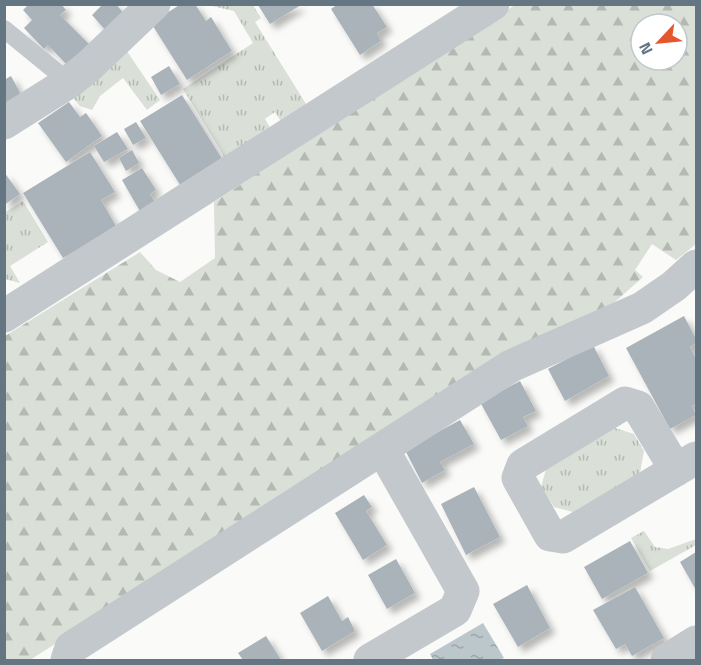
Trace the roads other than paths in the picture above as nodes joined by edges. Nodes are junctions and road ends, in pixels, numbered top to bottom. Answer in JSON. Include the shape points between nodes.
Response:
{"nodes":[{"id":1,"x":154,"y":4,"type":"edge"},
{"id":2,"x":494,"y":4,"type":"edge"},
{"id":3,"x":4,"y":29,"type":"edge"},
{"id":4,"x":69,"y":82,"type":"junction"},
{"id":5,"x":4,"y":123,"type":"edge"},
{"id":6,"x":696,"y":266,"type":"edge"},
{"id":7,"x":4,"y":316,"type":"edge"},
{"id":8,"x":383,"y":450,"type":"junction"},
{"id":9,"x":686,"y":464,"type":"edge"},
{"id":10,"x":696,"y":642,"type":"edge"},
{"id":11,"x":67,"y":660,"type":"edge"},
{"id":12,"x":370,"y":660,"type":"edge"},
{"id":13,"x":667,"y":660,"type":"edge"}],
"edges":[{"from":1,"to":4,"type":"street"},
{"from":2,"to":7,"type":"street"},
{"from":3,"to":4,"type":"lane"},
{"from":4,"to":5,"type":"street"},
{"from":6,"to":8,"type":"street","via":[[642,308],[511,366]]},
{"from":8,"to":11,"type":"street","via":[[71,648]]},
{"from":8,"to":12,"type":"street","via":[[464,591],[455,610]]},
{"from":9,"to":9,"type":"street","via":[[563,537],[550,535],[518,478],[523,465],[625,403],[638,407]]},
{"from":10,"to":13,"type":"street"}]}
